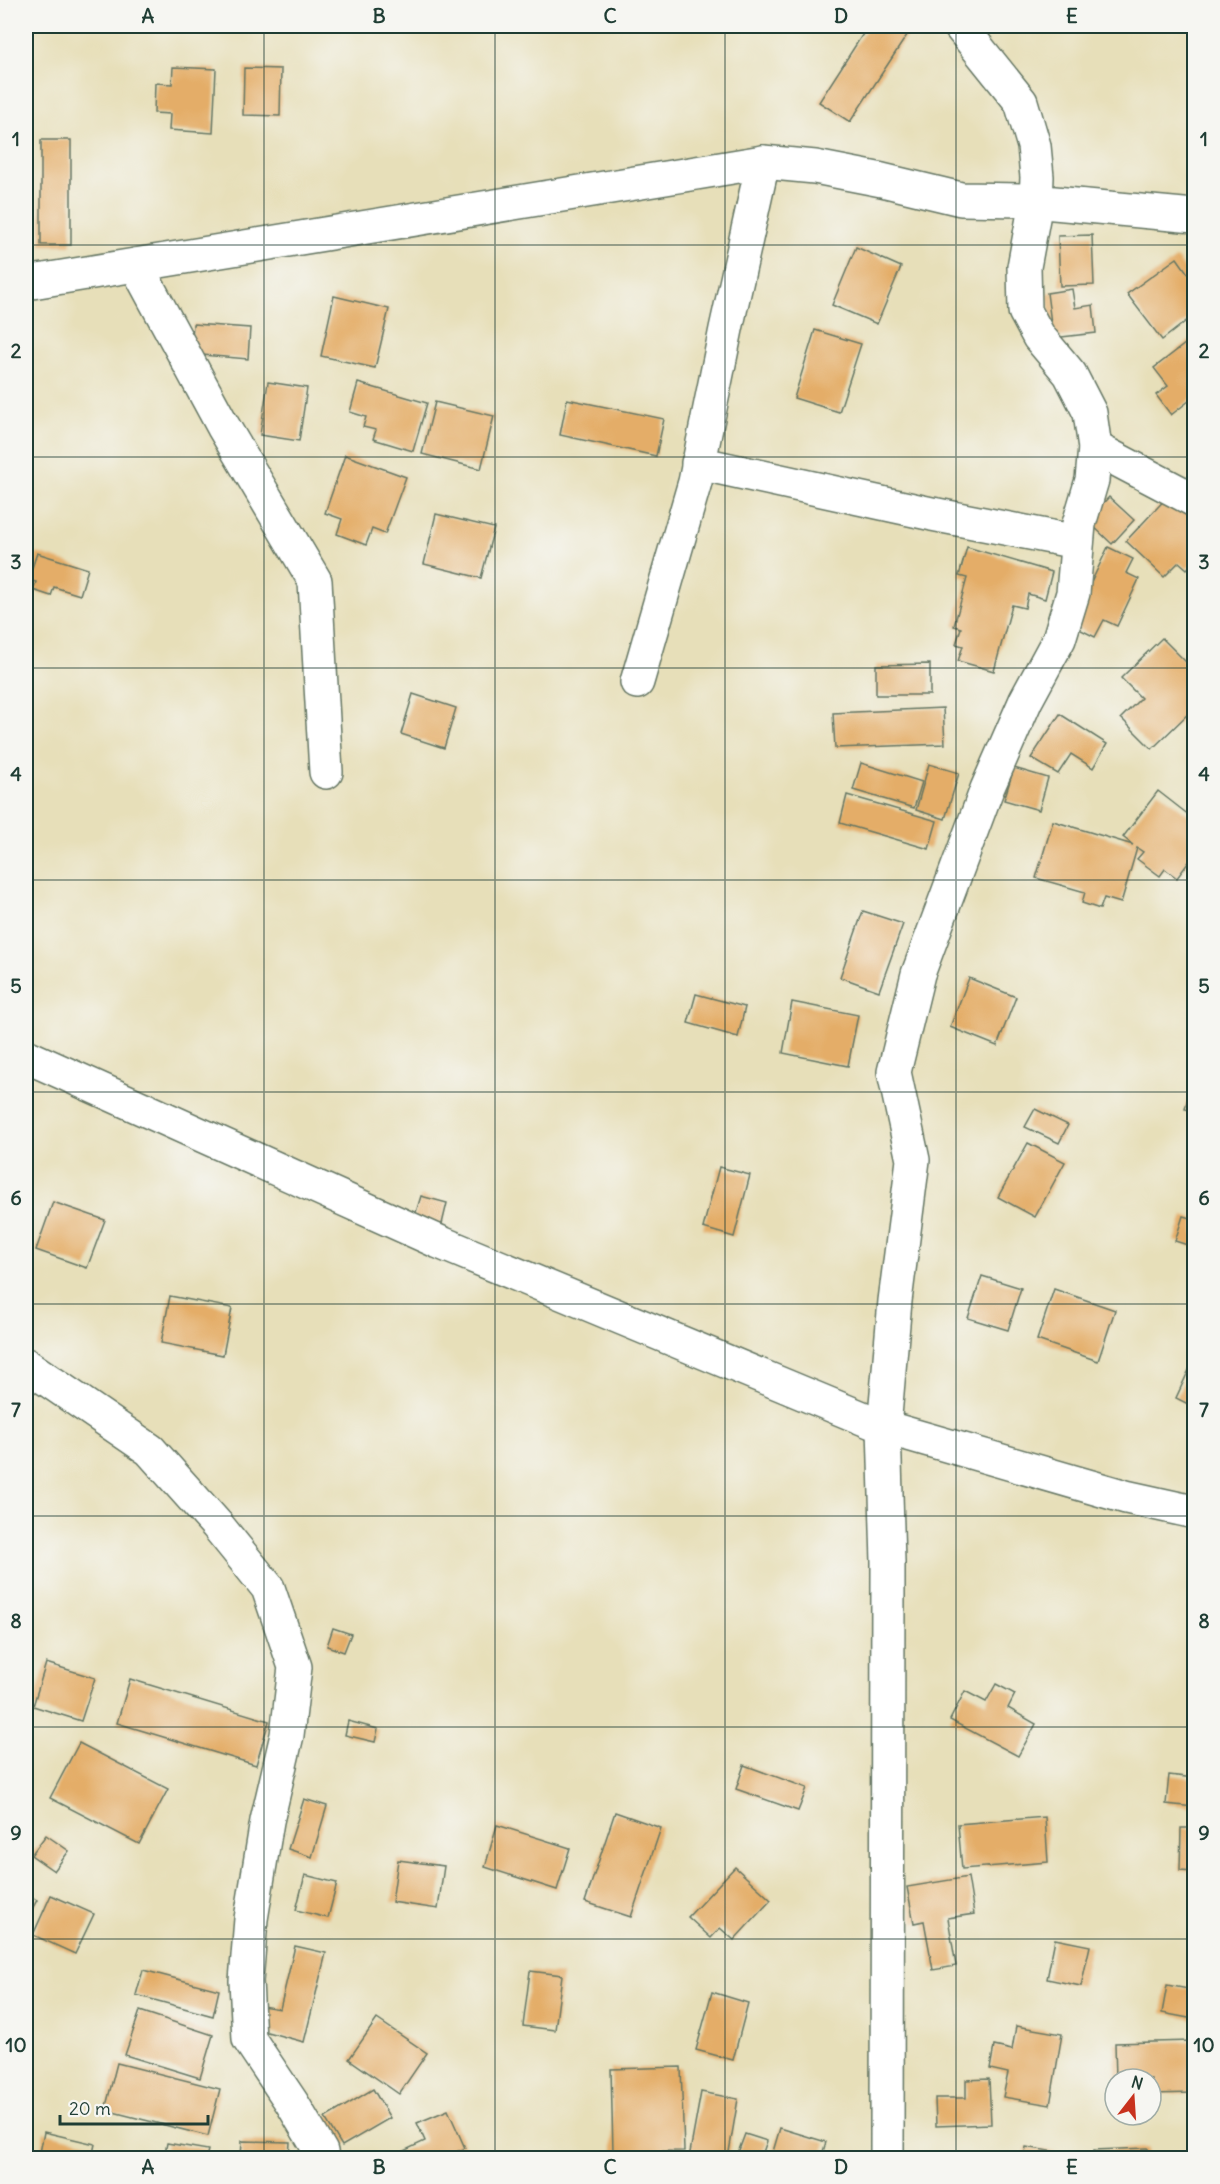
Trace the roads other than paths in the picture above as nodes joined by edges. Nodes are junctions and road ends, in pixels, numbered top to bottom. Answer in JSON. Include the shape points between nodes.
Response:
{"nodes":[{"id":1,"x":960,"y":26,"type":"edge"},
{"id":2,"x":763,"y":162,"type":"junction"},
{"id":3,"x":1036,"y":202,"type":"junction"},
{"id":4,"x":1194,"y":216,"type":"edge"},
{"id":5,"x":136,"y":265,"type":"junction"},
{"id":6,"x":26,"y":284,"type":"edge"},
{"id":7,"x":1095,"y":448,"type":"junction"},
{"id":8,"x":698,"y":463,"type":"junction"},
{"id":9,"x":1194,"y":500,"type":"edge"},
{"id":10,"x":1077,"y":542,"type":"junction"},
{"id":11,"x":637,"y":682,"type":"dead end"},
{"id":12,"x":326,"y":772,"type":"dead end"},
{"id":13,"x":26,"y":1056,"type":"edge"},
{"id":14,"x":26,"y":1365,"type":"edge"},
{"id":15,"x":884,"y":1427,"type":"junction"},
{"id":16,"x":1194,"y":1512,"type":"edge"},
{"id":17,"x":322,"y":2158,"type":"edge"},
{"id":18,"x":886,"y":2158,"type":"edge"}],
"edges":[{"from":1,"to":3,"type":"street","via":[[1021,102],[1034,146]]},
{"from":2,"to":3,"type":"street","via":[[815,167],[961,199]]},
{"from":2,"to":5,"type":"street"},
{"from":2,"to":8,"type":"street"},
{"from":3,"to":4,"type":"street"},
{"from":3,"to":7,"type":"street","via":[[1024,267],[1025,311],[1039,337],[1070,374],[1090,413]]},
{"from":5,"to":6,"type":"street"},
{"from":5,"to":12,"type":"street","via":[[223,426],[315,581]]},
{"from":7,"to":9,"type":"street"},
{"from":7,"to":10,"type":"street","via":[[1092,480]]},
{"from":8,"to":10,"type":"street"},
{"from":8,"to":11,"type":"street"},
{"from":10,"to":15,"type":"street","via":[[1073,593],[1059,639],[1026,700],[987,789],[918,974],[894,1072],[912,1160]]},
{"from":13,"to":15,"type":"street","via":[[439,1242]]},
{"from":14,"to":17,"type":"street","via":[[150,1450],[268,1588],[295,1667],[251,1919],[246,1981],[249,2039],[292,2103]]},
{"from":15,"to":16,"type":"street","via":[[1126,1497]]},
{"from":15,"to":18,"type":"street","via":[[889,1670]]}]}
